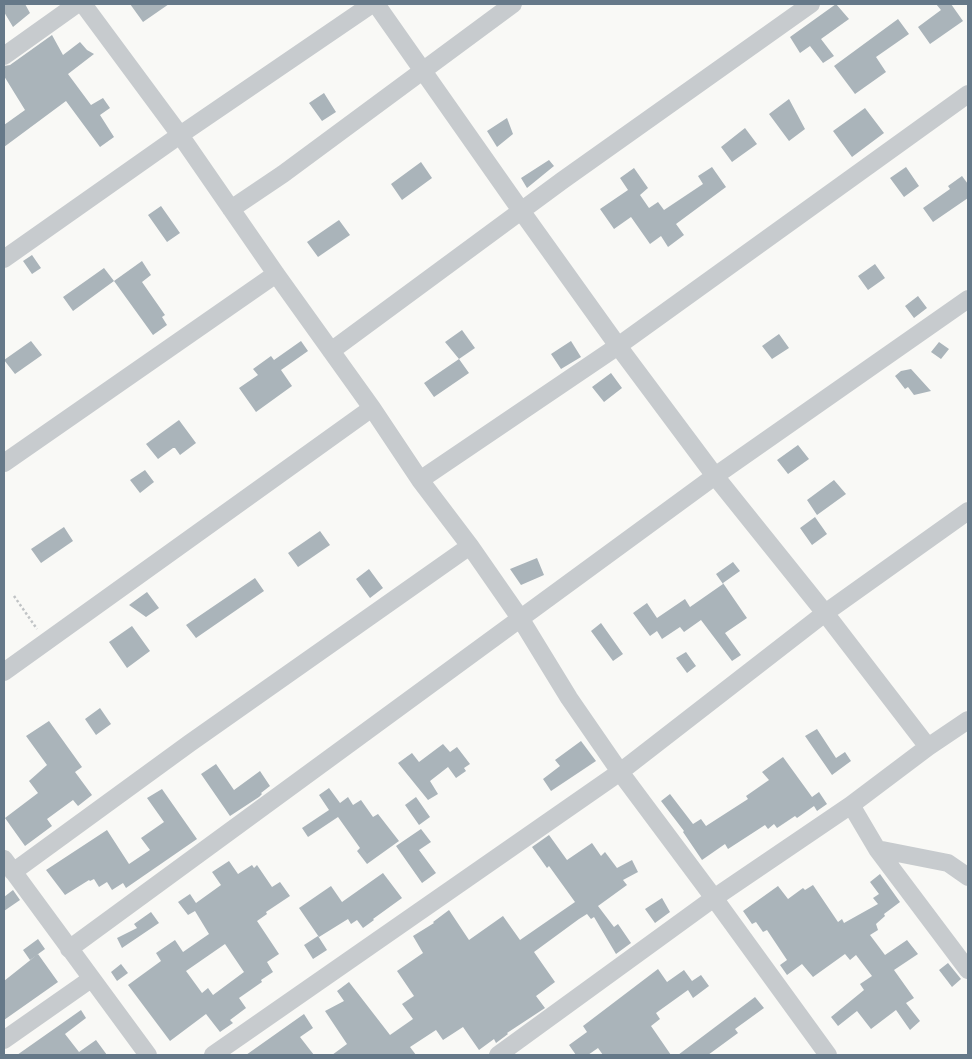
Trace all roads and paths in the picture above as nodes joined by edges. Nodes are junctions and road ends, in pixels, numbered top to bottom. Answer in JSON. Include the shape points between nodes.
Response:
{"nodes":[{"id":1,"x":76,"y":4,"type":"edge"},
{"id":2,"x":83,"y":4,"type":"edge"},
{"id":3,"x":372,"y":4,"type":"edge"},
{"id":4,"x":376,"y":4,"type":"edge"},
{"id":5,"x":513,"y":4,"type":"edge"},
{"id":6,"x":811,"y":4,"type":"edge"},
{"id":7,"x":4,"y":56,"type":"edge"},
{"id":8,"x":422,"y":70,"type":"junction"},
{"id":9,"x":968,"y":94,"type":"edge"},
{"id":10,"x":180,"y":135,"type":"junction"},
{"id":11,"x":231,"y":209,"type":"junction"},
{"id":12,"x":522,"y":212,"type":"junction"},
{"id":13,"x":4,"y":259,"type":"edge"},
{"id":14,"x":276,"y":274,"type":"junction"},
{"id":15,"x":968,"y":299,"type":"edge"},
{"id":16,"x":618,"y":346,"type":"junction"},
{"id":17,"x":331,"y":351,"type":"junction"},
{"id":18,"x":372,"y":408,"type":"junction"},
{"id":19,"x":4,"y":463,"type":"edge"},
{"id":20,"x":715,"y":476,"type":"junction"},
{"id":21,"x":420,"y":480,"type":"junction"},
{"id":22,"x":968,"y":511,"type":"edge"},
{"id":23,"x":470,"y":546,"type":"junction"},
{"id":24,"x":14,"y":596,"type":"dead end"},
{"id":25,"x":825,"y":613,"type":"junction"},
{"id":26,"x":520,"y":618,"type":"junction"},
{"id":27,"x":46,"y":642,"type":"junction"},
{"id":28,"x":4,"y":672,"type":"edge"},
{"id":29,"x":968,"y":720,"type":"edge"},
{"id":30,"x":928,"y":747,"type":"junction"},
{"id":31,"x":620,"y":772,"type":"junction"},
{"id":32,"x":851,"y":805,"type":"junction"},
{"id":33,"x":877,"y":849,"type":"junction"},
{"id":34,"x":8,"y":866,"type":"edge"},
{"id":35,"x":968,"y":877,"type":"edge"},
{"id":36,"x":714,"y":898,"type":"junction"},
{"id":37,"x":69,"y":949,"type":"junction"},
{"id":38,"x":968,"y":970,"type":"edge"},
{"id":39,"x":91,"y":979,"type":"junction"},
{"id":40,"x":4,"y":1040,"type":"edge"},
{"id":41,"x":148,"y":1055,"type":"edge"},
{"id":42,"x":213,"y":1055,"type":"edge"},
{"id":43,"x":498,"y":1055,"type":"edge"},
{"id":44,"x":828,"y":1055,"type":"edge"}],
"edges":[{"from":1,"to":7,"type":"street"},
{"from":2,"to":10,"type":"street"},
{"from":3,"to":10,"type":"street"},
{"from":4,"to":8,"type":"street"},
{"from":5,"to":8,"type":"street"},
{"from":6,"to":12,"type":"street"},
{"from":8,"to":11,"type":"street"},
{"from":8,"to":12,"type":"street"},
{"from":9,"to":16,"type":"street"},
{"from":10,"to":11,"type":"street"},
{"from":10,"to":13,"type":"street"},
{"from":11,"to":14,"type":"street"},
{"from":12,"to":16,"type":"street"},
{"from":12,"to":17,"type":"street"},
{"from":14,"to":17,"type":"street"},
{"from":14,"to":19,"type":"street"},
{"from":15,"to":20,"type":"street"},
{"from":16,"to":20,"type":"street"},
{"from":16,"to":21,"type":"street"},
{"from":17,"to":18,"type":"street"},
{"from":18,"to":21,"type":"street"},
{"from":18,"to":27,"type":"street"},
{"from":20,"to":25,"type":"street"},
{"from":20,"to":26,"type":"street"},
{"from":21,"to":23,"type":"street"},
{"from":22,"to":25,"type":"street"},
{"from":23,"to":26,"type":"street"},
{"from":23,"to":34,"type":"street","via":[[190,743]]},
{"from":24,"to":27,"type":"path"},
{"from":25,"to":30,"type":"street"},
{"from":25,"to":31,"type":"street"},
{"from":26,"to":31,"type":"street"},
{"from":26,"to":37,"type":"street"},
{"from":27,"to":28,"type":"street"},
{"from":29,"to":30,"type":"street"},
{"from":30,"to":32,"type":"street"},
{"from":31,"to":36,"type":"street"},
{"from":31,"to":42,"type":"street"},
{"from":32,"to":33,"type":"street"},
{"from":32,"to":36,"type":"street"},
{"from":33,"to":35,"type":"street","via":[[948,863]]},
{"from":33,"to":38,"type":"street"},
{"from":34,"to":37,"type":"street"},
{"from":36,"to":43,"type":"street"},
{"from":36,"to":44,"type":"street"},
{"from":37,"to":39,"type":"street"},
{"from":39,"to":40,"type":"street"},
{"from":39,"to":41,"type":"street"}]}
